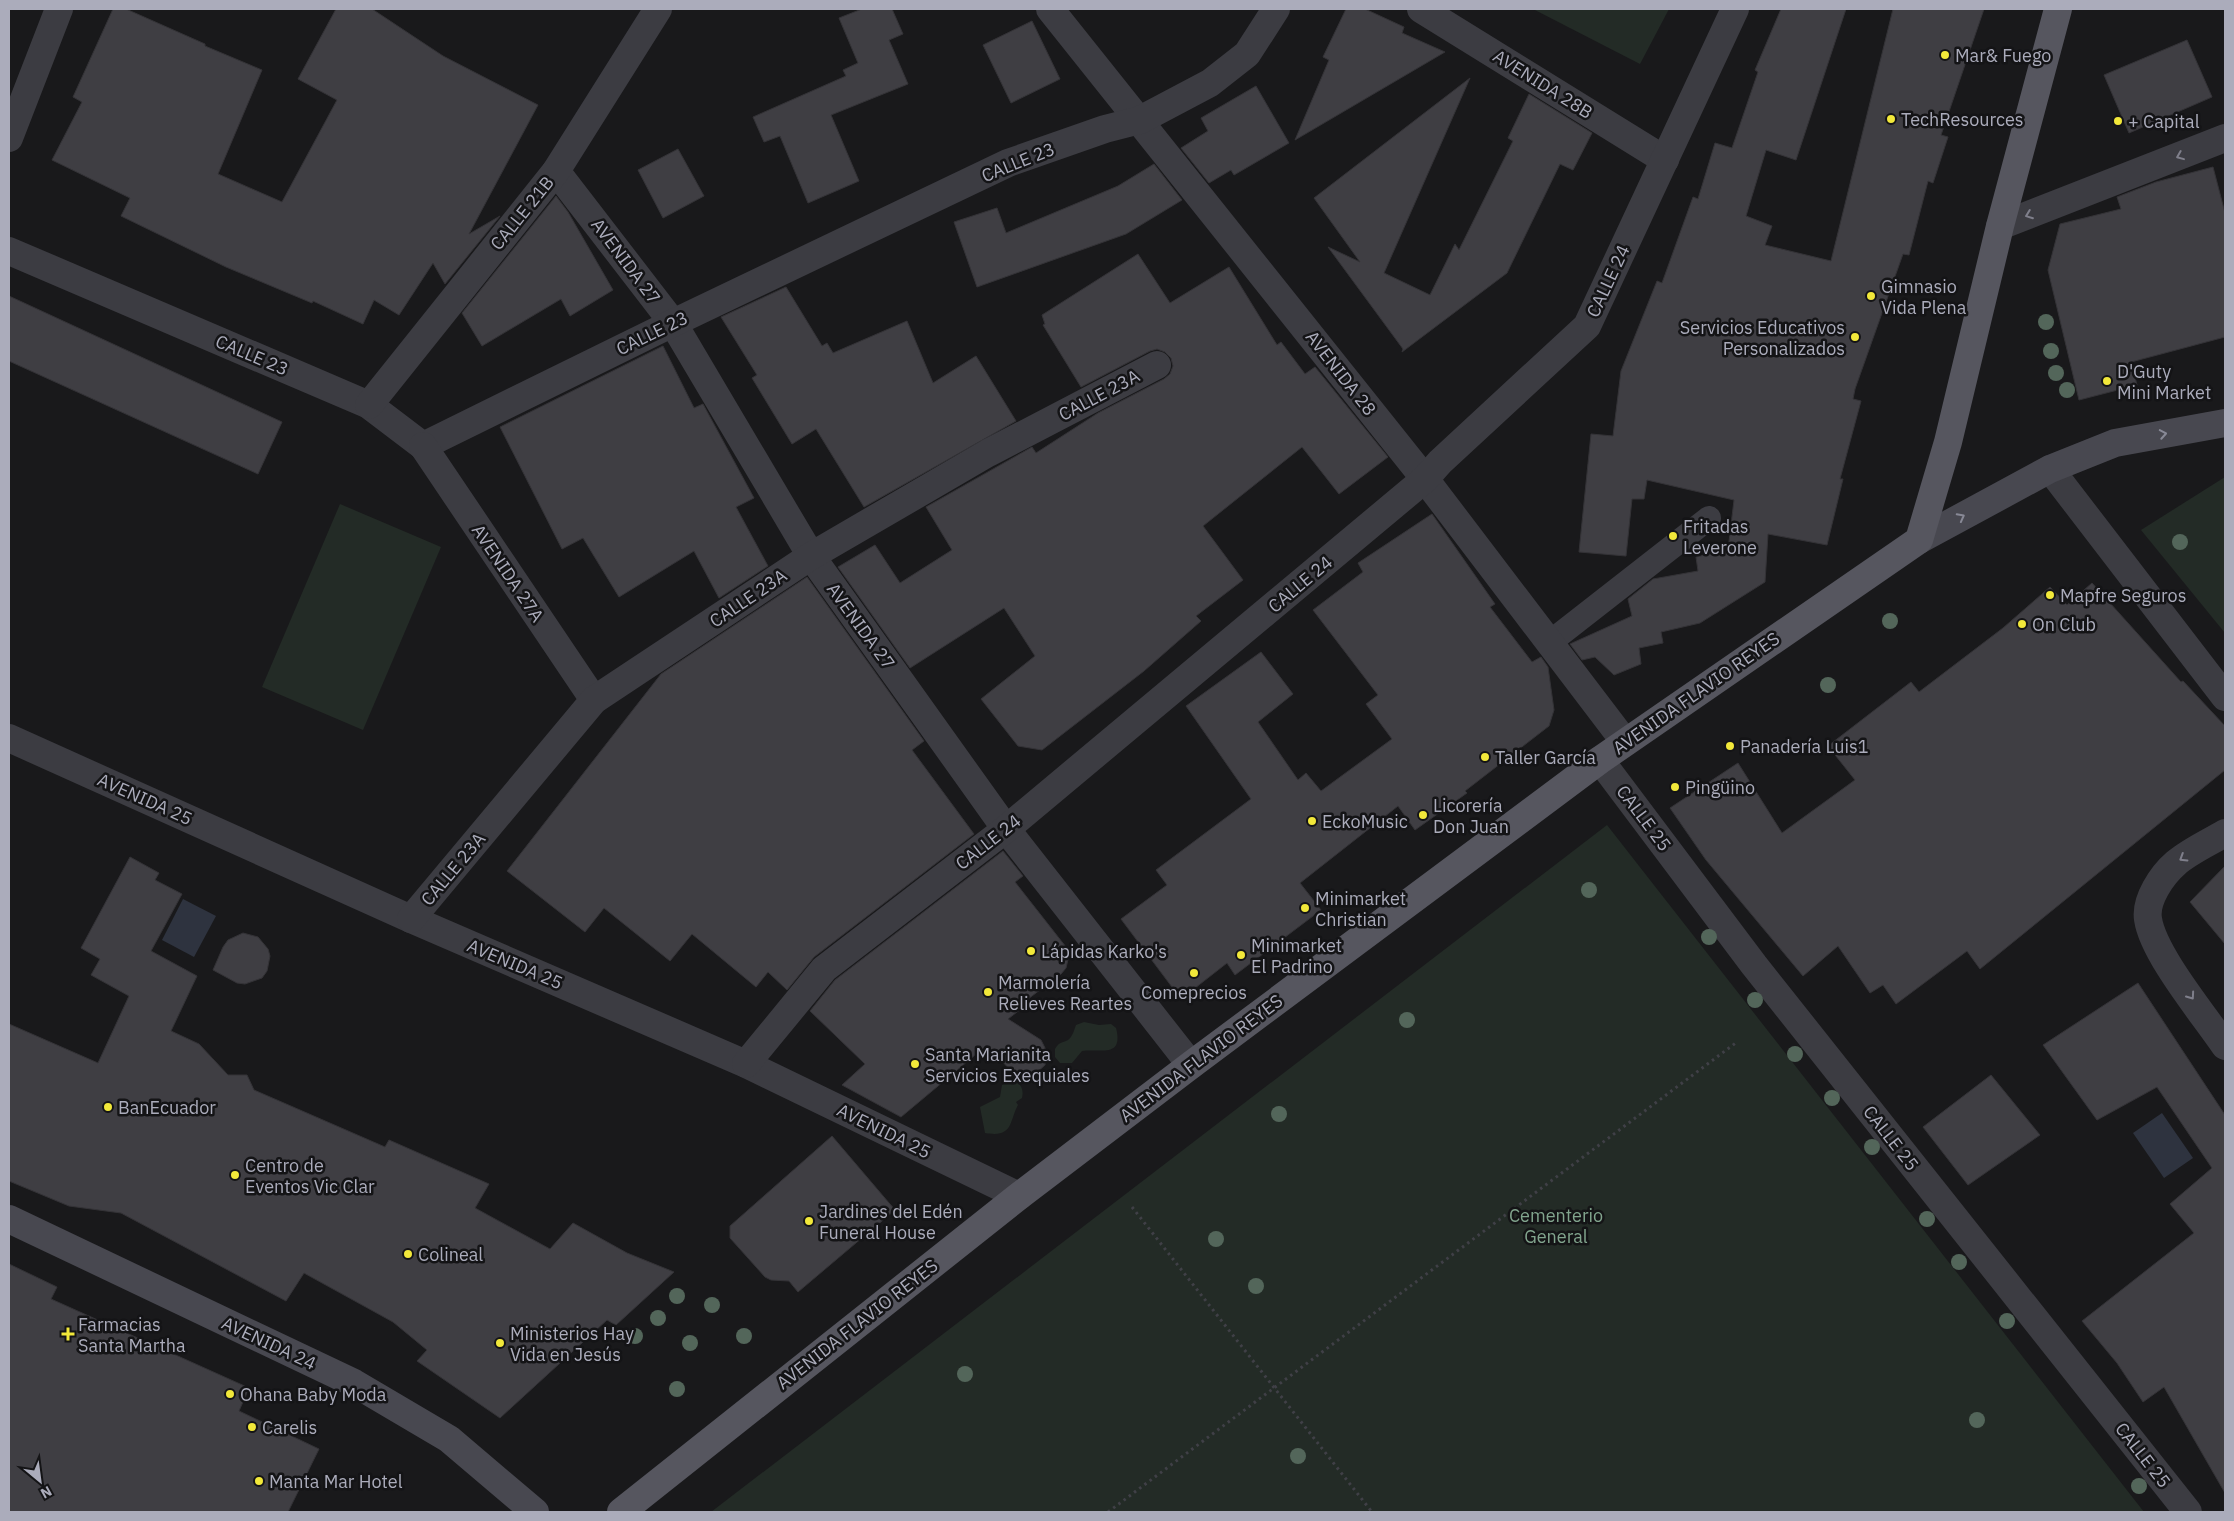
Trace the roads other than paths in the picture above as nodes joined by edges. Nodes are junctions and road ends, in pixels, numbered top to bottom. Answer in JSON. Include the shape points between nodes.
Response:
{"nodes":[{"id":1,"x":59,"y":9,"type":"edge"},
{"id":2,"x":658,"y":9,"type":"edge"},
{"id":3,"x":1050,"y":9,"type":"edge"},
{"id":4,"x":1276,"y":9,"type":"edge"},
{"id":5,"x":1421,"y":9,"type":"edge"},
{"id":6,"x":1735,"y":9,"type":"edge"},
{"id":7,"x":2058,"y":9,"type":"edge"},
{"id":8,"x":1140,"y":120,"type":"junction"},
{"id":9,"x":9,"y":138,"type":"edge"},
{"id":10,"x":2225,"y":138,"type":"edge"},
{"id":11,"x":1665,"y":160,"type":"junction"},
{"id":12,"x":556,"y":171,"type":"junction"},
{"id":13,"x":2000,"y":226,"type":"junction"},
{"id":14,"x":9,"y":250,"type":"edge"},
{"id":15,"x":673,"y":323,"type":"junction"},
{"id":16,"x":1157,"y":365,"type":"dead end"},
{"id":17,"x":369,"y":405,"type":"junction"},
{"id":18,"x":2225,"y":423,"type":"edge"},
{"id":19,"x":423,"y":446,"type":"junction"},
{"id":20,"x":2050,"y":469,"type":"junction"},
{"id":21,"x":1425,"y":480,"type":"junction"},
{"id":22,"x":1709,"y":518,"type":"dead end"},
{"id":23,"x":1919,"y":540,"type":"junction"},
{"id":24,"x":811,"y":556,"type":"junction"},
{"id":25,"x":1549,"y":643,"type":"junction"},
{"id":26,"x":2225,"y":698,"type":"edge"},
{"id":27,"x":594,"y":700,"type":"junction"},
{"id":28,"x":9,"y":738,"type":"edge"},
{"id":29,"x":1625,"y":742,"type":"junction"},
{"id":30,"x":1600,"y":760,"type":"junction"},
{"id":31,"x":1006,"y":829,"type":"junction"},
{"id":32,"x":2225,"y":833,"type":"edge"},
{"id":33,"x":411,"y":919,"type":"junction"},
{"id":34,"x":2225,"y":1046,"type":"edge"},
{"id":35,"x":746,"y":1064,"type":"junction"},
{"id":36,"x":1190,"y":1065,"type":"junction"},
{"id":37,"x":1019,"y":1196,"type":"junction"},
{"id":38,"x":9,"y":1219,"type":"edge"},
{"id":39,"x":535,"y":1512,"type":"edge"},
{"id":40,"x":621,"y":1512,"type":"edge"},
{"id":41,"x":2188,"y":1512,"type":"edge"}],
"edges":[{"from":1,"to":9,"type":"street"},
{"from":2,"to":12,"type":"street","name":"CALLE 21B"},
{"from":3,"to":8,"type":"street","name":"AVENIDA 28"},
{"from":4,"to":8,"type":"street","name":"CALLE 23","via":[[1247,54],[1210,83]]},
{"from":5,"to":11,"type":"street","name":"AVENIDA 28B"},
{"from":6,"to":11,"type":"street","name":"CALLE 24"},
{"from":7,"to":13,"type":"main road"},
{"from":8,"to":15,"type":"street","name":"CALLE 23","via":[[1008,163]]},
{"from":8,"to":21,"type":"street","name":"AVENIDA 28"},
{"from":10,"to":13,"type":"street","one_way":true},
{"from":11,"to":21,"type":"street","name":"CALLE 24","via":[[1587,326],[1440,462]]},
{"from":12,"to":15,"type":"street","name":"AVENIDA 27"},
{"from":12,"to":17,"type":"street","name":"CALLE 21B"},
{"from":13,"to":23,"type":"main road","via":[[1948,442]]},
{"from":14,"to":17,"type":"street","name":"CALLE 23"},
{"from":15,"to":19,"type":"street","name":"CALLE 23"},
{"from":15,"to":24,"type":"street","name":"AVENIDA 27"},
{"from":16,"to":24,"type":"street","name":"CALLE 23A","via":[[988,453]]},
{"from":17,"to":19,"type":"street","name":"CALLE 23"},
{"from":20,"to":18,"type":"main road","name":"AVENIDA FLAVIO REYES","one_way":true,"via":[[2115,443]]},
{"from":19,"to":27,"type":"street","name":"AVENIDA 27A"},
{"from":23,"to":20,"type":"main road","name":"AVENIDA FLAVIO REYES","one_way":true},
{"from":20,"to":26,"type":"street"},
{"from":21,"to":25,"type":"street","name":"AVENIDA 28"},
{"from":21,"to":31,"type":"street","name":"CALLE 24"},
{"from":22,"to":25,"type":"lane"},
{"from":23,"to":29,"type":"main road","name":"AVENIDA FLAVIO REYES"},
{"from":24,"to":27,"type":"street","name":"CALLE 23A"},
{"from":24,"to":31,"type":"street","name":"AVENIDA 27"},
{"from":25,"to":29,"type":"street","name":"AVENIDA 28"},
{"from":27,"to":33,"type":"street","name":"CALLE 23A"},
{"from":28,"to":33,"type":"street","name":"AVENIDA 25"},
{"from":29,"to":30,"type":"main road","name":"AVENIDA FLAVIO REYES"},
{"from":30,"to":36,"type":"main road","name":"AVENIDA FLAVIO REYES"},
{"from":30,"to":41,"type":"street","name":"CALLE 25","via":[[1754,965]]},
{"from":31,"to":35,"type":"street","name":"CALLE 24","via":[[824,969]]},
{"from":31,"to":36,"type":"street","name":"AVENIDA 27"},
{"from":32,"to":34,"type":"street","one_way":true,"via":[[2177,862],[2164,876],[2150,901],[2148,918],[2162,955]]},
{"from":33,"to":35,"type":"street","name":"AVENIDA 25"},
{"from":35,"to":37,"type":"street","name":"AVENIDA 25"},
{"from":36,"to":37,"type":"main road","name":"AVENIDA FLAVIO REYES"},
{"from":37,"to":40,"type":"main road","name":"AVENIDA FLAVIO REYES"},
{"from":38,"to":39,"type":"main road","name":"AVENIDA 24","via":[[354,1384],[449,1439]]}]}
